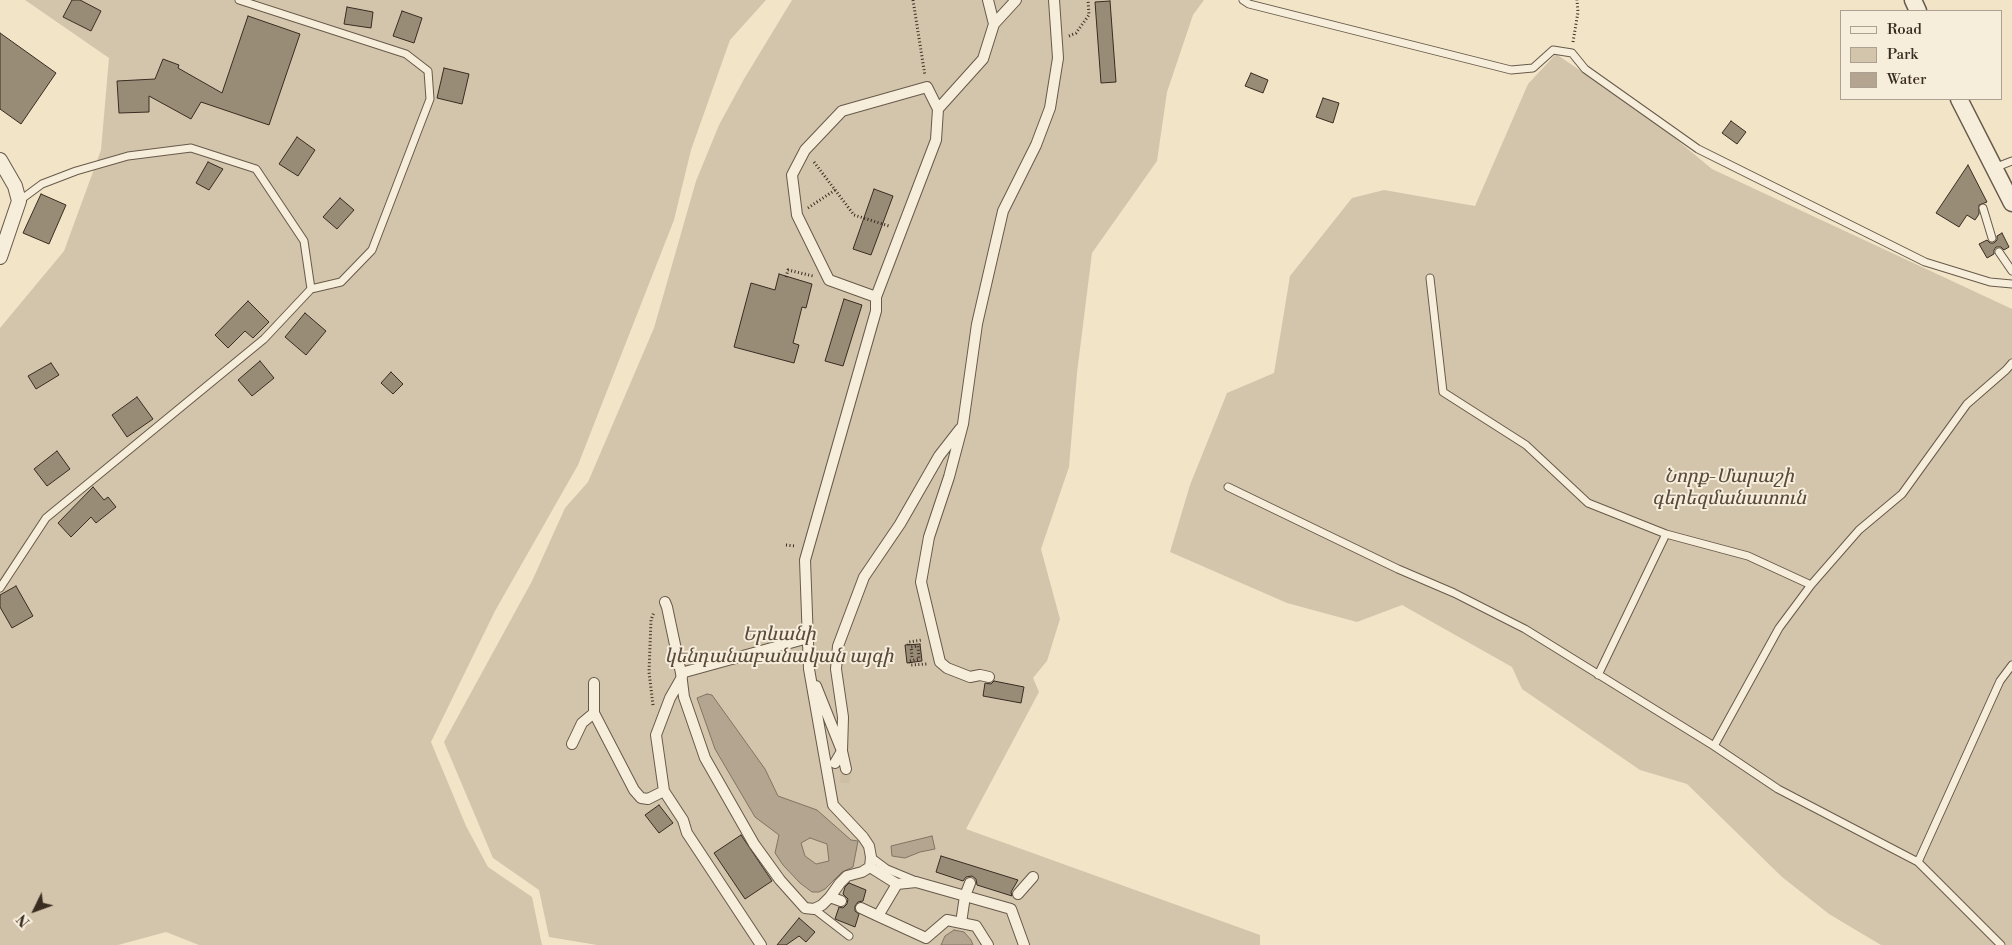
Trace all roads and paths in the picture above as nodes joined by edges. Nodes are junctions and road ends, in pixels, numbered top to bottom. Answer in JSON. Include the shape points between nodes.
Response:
{"nodes":[{"id":1,"x":239,"y":0,"type":"edge"},
{"id":2,"x":914,"y":0,"type":"edge"},
{"id":3,"x":988,"y":0,"type":"edge"},
{"id":4,"x":1016,"y":0,"type":"edge"},
{"id":5,"x":1054,"y":0,"type":"edge"},
{"id":6,"x":1088,"y":0,"type":"edge"},
{"id":7,"x":1243,"y":0,"type":"edge"},
{"id":8,"x":1577,"y":0,"type":"edge"},
{"id":9,"x":994,"y":24,"type":"junction"},
{"id":10,"x":1056,"y":41,"type":"junction"},
{"id":11,"x":1572,"y":53,"type":"junction"},
{"id":12,"x":927,"y":87,"type":"junction"},
{"id":13,"x":1960,"y":100,"type":"edge"},
{"id":14,"x":938,"y":109,"type":"junction"},
{"id":15,"x":805,"y":150,"type":"junction"},
{"id":16,"x":0,"y":160,"type":"edge"},
{"id":17,"x":2012,"y":161,"type":"edge"},
{"id":18,"x":1994,"y":168,"type":"junction"},
{"id":19,"x":835,"y":190,"type":"junction"},
{"id":20,"x":19,"y":201,"type":"junction"},
{"id":21,"x":2012,"y":203,"type":"edge"},
{"id":22,"x":1983,"y":208,"type":"dead end"},
{"id":23,"x":797,"y":215,"type":"junction"},
{"id":24,"x":902,"y":230,"type":"junction"},
{"id":25,"x":1992,"y":238,"type":"dead end"},
{"id":26,"x":1999,"y":252,"type":"dead end"},
{"id":27,"x":0,"y":257,"type":"edge"},
{"id":28,"x":2012,"y":271,"type":"edge"},
{"id":29,"x":786,"y":276,"type":"dead end"},
{"id":30,"x":1430,"y":278,"type":"dead end"},
{"id":31,"x":828,"y":280,"type":"junction"},
{"id":32,"x":2012,"y":284,"type":"edge"},
{"id":33,"x":310,"y":289,"type":"junction"},
{"id":34,"x":876,"y":297,"type":"junction"},
{"id":35,"x":2012,"y":363,"type":"edge"},
{"id":36,"x":963,"y":424,"type":"junction"},
{"id":37,"x":1228,"y":487,"type":"dead end"},
{"id":38,"x":1666,"y":534,"type":"junction"},
{"id":39,"x":786,"y":545,"type":"dead end"},
{"id":40,"x":798,"y":547,"type":"dead end"},
{"id":41,"x":1811,"y":585,"type":"junction"},
{"id":42,"x":0,"y":588,"type":"edge"},
{"id":43,"x":665,"y":602,"type":"joint"},
{"id":44,"x":808,"y":638,"type":"junction"},
{"id":45,"x":911,"y":660,"type":"junction"},
{"id":46,"x":940,"y":662,"type":"junction"},
{"id":47,"x":2012,"y":665,"type":"edge"},
{"id":48,"x":809,"y":669,"type":"junction"},
{"id":49,"x":1598,"y":674,"type":"junction"},
{"id":50,"x":681,"y":675,"type":"junction"},
{"id":51,"x":989,"y":677,"type":"dead end"},
{"id":52,"x":594,"y":684,"type":"dead end"},
{"id":53,"x":653,"y":708,"type":"dead end"},
{"id":54,"x":594,"y":713,"type":"junction"},
{"id":55,"x":572,"y":744,"type":"dead end"},
{"id":56,"x":1714,"y":746,"type":"junction"},
{"id":57,"x":842,"y":751,"type":"junction"},
{"id":58,"x":835,"y":763,"type":"tunnel mouth"},
{"id":59,"x":846,"y":769,"type":"tunnel mouth"},
{"id":60,"x":664,"y":791,"type":"junction"},
{"id":61,"x":871,"y":862,"type":"junction"},
{"id":62,"x":1918,"y":862,"type":"junction"},
{"id":63,"x":1033,"y":877,"type":"dead end"},
{"id":64,"x":894,"y":882,"type":"junction"},
{"id":65,"x":916,"y":882,"type":"junction"},
{"id":66,"x":970,"y":883,"type":"dead end"},
{"id":67,"x":965,"y":896,"type":"junction"},
{"id":68,"x":830,"y":898,"type":"junction"},
{"id":69,"x":841,"y":901,"type":"dead end"},
{"id":70,"x":861,"y":908,"type":"dead end"},
{"id":71,"x":814,"y":909,"type":"junction"},
{"id":72,"x":1011,"y":909,"type":"junction"},
{"id":73,"x":878,"y":916,"type":"junction"},
{"id":74,"x":961,"y":923,"type":"junction"},
{"id":75,"x":849,"y":936,"type":"dead end"},
{"id":76,"x":928,"y":941,"type":"edge"},
{"id":77,"x":760,"y":945,"type":"edge"},
{"id":78,"x":988,"y":945,"type":"edge"},
{"id":79,"x":1024,"y":945,"type":"edge"},
{"id":80,"x":2001,"y":945,"type":"edge"}],
"edges":[{"from":1,"to":33,"type":"lane","via":[[406,54],[428,71],[430,99],[372,250],[340,282]]},
{"from":2,"to":12,"type":"path"},
{"from":3,"to":9,"type":"street"},
{"from":4,"to":9,"type":"street"},
{"from":5,"to":10,"type":"street"},
{"from":6,"to":10,"type":"path","via":[[1089,15],[1076,33]]},
{"from":7,"to":11,"type":"lane","via":[[1511,70],[1533,68],[1553,50]]},
{"from":8,"to":11,"type":"path"},
{"from":9,"to":14,"type":"street","via":[[983,59]]},
{"from":10,"to":36,"type":"street","via":[[1058,58],[1050,108],[1036,145],[1003,211],[977,324]]},
{"from":11,"to":32,"type":"lane","via":[[1585,69],[1698,150],[1925,262],[1990,282]]},
{"from":12,"to":14,"type":"street"},
{"from":12,"to":15,"type":"street","via":[[842,111]]},
{"from":13,"to":18,"type":"street"},
{"from":14,"to":24,"type":"street","via":[[936,140]]},
{"from":15,"to":19,"type":"path"},
{"from":15,"to":23,"type":"street","via":[[792,175]]},
{"from":16,"to":20,"type":"street","via":[[15,186]]},
{"from":17,"to":18,"type":"lane"},
{"from":18,"to":21,"type":"street"},
{"from":19,"to":23,"type":"path"},
{"from":19,"to":24,"type":"path","via":[[854,215]]},
{"from":20,"to":27,"type":"street"},
{"from":20,"to":33,"type":"lane","via":[[42,184],[76,170],[128,156],[191,148],[256,169],[304,241]]},
{"from":22,"to":25,"type":"lane"},
{"from":23,"to":31,"type":"street"},
{"from":24,"to":34,"type":"street"},
{"from":26,"to":28,"type":"lane"},
{"from":29,"to":31,"type":"path","via":[[788,270]]},
{"from":30,"to":38,"type":"lane","via":[[1443,392],[1526,445],[1588,503]]},
{"from":31,"to":34,"type":"street"},
{"from":33,"to":42,"type":"lane","via":[[264,339],[46,518]]},
{"from":34,"to":44,"type":"street","via":[[876,310],[805,560]]},
{"from":35,"to":41,"type":"lane","via":[[1967,404],[1902,494],[1859,530]]},
{"from":36,"to":46,"type":"street","via":[[929,537],[921,582]]},
{"from":36,"to":57,"type":"street","via":[[939,456],[900,524],[864,576],[838,646],[836,669]]},
{"from":37,"to":49,"type":"lane","via":[[1525,629]]},
{"from":38,"to":41,"type":"lane","via":[[1748,556]]},
{"from":38,"to":49,"type":"lane"},
{"from":39,"to":40,"type":"path"},
{"from":41,"to":56,"type":"lane","via":[[1779,628]]},
{"from":43,"to":50,"type":"street"},
{"from":43,"to":53,"type":"path","via":[[657,603],[651,620],[649,672]]},
{"from":44,"to":48,"type":"street"},
{"from":44,"to":50,"type":"street"},
{"from":45,"to":45,"type":"path","via":[[920,660],[918,646],[911,647]]},
{"from":45,"to":46,"type":"path","via":[[911,665]]},
{"from":46,"to":51,"type":"street","via":[[970,677]]},
{"from":47,"to":62,"type":"lane","via":[[2000,681]]},
{"from":48,"to":57,"type":"street"},
{"from":48,"to":61,"type":"street","via":[[833,805],[869,846]]},
{"from":49,"to":56,"type":"lane"},
{"from":50,"to":60,"type":"street","via":[[656,735]]},
{"from":50,"to":71,"type":"street","via":[[684,697],[705,758],[754,844],[805,908]]},
{"from":52,"to":54,"type":"street"},
{"from":54,"to":55,"type":"street","via":[[582,723]]},
{"from":54,"to":60,"type":"street","via":[[641,798],[648,799]]},
{"from":56,"to":62,"type":"lane","via":[[1778,789]]},
{"from":57,"to":58,"type":"street"},
{"from":57,"to":59,"type":"street"},
{"from":60,"to":77,"type":"street","via":[[683,820],[687,833]]},
{"from":61,"to":64,"type":"street"},
{"from":61,"to":65,"type":"lane"},
{"from":61,"to":68,"type":"street","via":[[862,872],[847,876]]},
{"from":62,"to":80,"type":"lane"},
{"from":63,"to":72,"type":"street","via":[[1016,893]]},
{"from":64,"to":65,"type":"street"},
{"from":64,"to":73,"type":"street"},
{"from":65,"to":67,"type":"street"},
{"from":66,"to":67,"type":"street"},
{"from":67,"to":72,"type":"street"},
{"from":67,"to":74,"type":"street"},
{"from":68,"to":69,"type":"street"},
{"from":68,"to":71,"type":"street"},
{"from":70,"to":73,"type":"street"},
{"from":71,"to":75,"type":"lane"},
{"from":72,"to":79,"type":"street"},
{"from":73,"to":76,"type":"street"},
{"from":74,"to":76,"type":"street","via":[[947,920]]},
{"from":74,"to":78,"type":"street","via":[[976,926]]}]}
